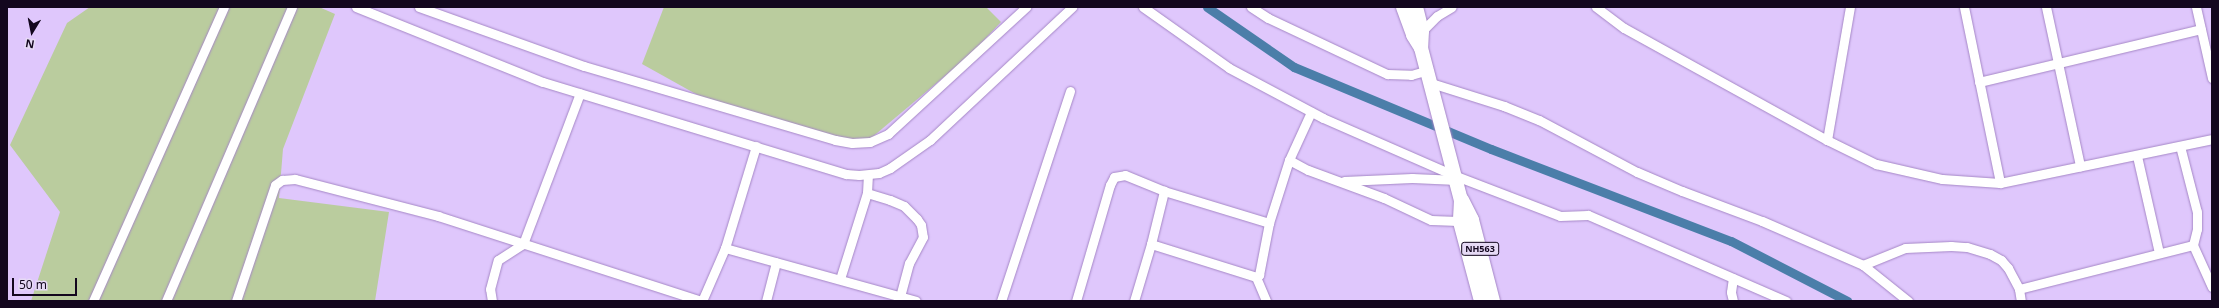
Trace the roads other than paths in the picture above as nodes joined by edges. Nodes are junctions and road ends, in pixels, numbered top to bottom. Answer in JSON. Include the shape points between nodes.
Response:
{"nodes":[{"id":1,"x":224,"y":7,"type":"edge"},
{"id":2,"x":292,"y":7,"type":"edge"},
{"id":3,"x":356,"y":7,"type":"edge"},
{"id":4,"x":419,"y":7,"type":"edge"},
{"id":5,"x":1026,"y":7,"type":"edge"},
{"id":6,"x":1072,"y":7,"type":"edge"},
{"id":7,"x":1143,"y":7,"type":"edge"},
{"id":8,"x":1252,"y":7,"type":"edge"},
{"id":9,"x":1403,"y":7,"type":"edge"},
{"id":10,"x":1416,"y":7,"type":"edge"},
{"id":11,"x":1452,"y":7,"type":"edge"},
{"id":12,"x":1596,"y":7,"type":"edge"},
{"id":13,"x":1850,"y":7,"type":"edge"},
{"id":14,"x":1964,"y":7,"type":"edge"},
{"id":15,"x":2046,"y":7,"type":"edge"},
{"id":16,"x":2196,"y":7,"type":"edge"},
{"id":17,"x":2201,"y":29,"type":"junction"},
{"id":18,"x":1422,"y":31,"type":"junction"},
{"id":19,"x":1421,"y":48,"type":"junction"},
{"id":20,"x":2058,"y":63,"type":"junction"},
{"id":21,"x":1429,"y":76,"type":"junction"},
{"id":22,"x":2212,"y":78,"type":"edge"},
{"id":23,"x":1979,"y":82,"type":"junction"},
{"id":24,"x":1070,"y":91,"type":"dead end"},
{"id":25,"x":580,"y":93,"type":"junction"},
{"id":26,"x":1311,"y":112,"type":"junction"},
{"id":27,"x":2212,"y":139,"type":"edge"},
{"id":28,"x":1827,"y":140,"type":"junction"},
{"id":29,"x":756,"y":146,"type":"junction"},
{"id":30,"x":2180,"y":146,"type":"junction"},
{"id":31,"x":2137,"y":156,"type":"junction"},
{"id":32,"x":1289,"y":160,"type":"junction"},
{"id":33,"x":2080,"y":166,"type":"junction"},
{"id":34,"x":868,"y":175,"type":"junction"},
{"id":35,"x":1456,"y":175,"type":"junction"},
{"id":36,"x":1339,"y":181,"type":"junction"},
{"id":37,"x":2000,"y":183,"type":"junction"},
{"id":38,"x":1164,"y":191,"type":"junction"},
{"id":39,"x":867,"y":193,"type":"junction"},
{"id":40,"x":1466,"y":221,"type":"junction"},
{"id":41,"x":1269,"y":223,"type":"junction"},
{"id":42,"x":523,"y":244,"type":"junction"},
{"id":43,"x":1151,"y":244,"type":"junction"},
{"id":44,"x":2193,"y":245,"type":"junction"},
{"id":45,"x":725,"y":248,"type":"junction"},
{"id":46,"x":2159,"y":253,"type":"junction"},
{"id":47,"x":776,"y":262,"type":"junction"},
{"id":48,"x":1863,"y":265,"type":"junction"},
{"id":49,"x":1256,"y":278,"type":"junction"},
{"id":50,"x":1733,"y":278,"type":"junction"},
{"id":51,"x":840,"y":279,"type":"junction"},
{"id":52,"x":2212,"y":287,"type":"edge"},
{"id":53,"x":2019,"y":289,"type":"junction"},
{"id":54,"x":900,"y":296,"type":"junction"},
{"id":55,"x":93,"y":301,"type":"edge"},
{"id":56,"x":166,"y":301,"type":"edge"},
{"id":57,"x":236,"y":301,"type":"edge"},
{"id":58,"x":492,"y":301,"type":"edge"},
{"id":59,"x":701,"y":301,"type":"edge"},
{"id":60,"x":766,"y":301,"type":"edge"},
{"id":61,"x":916,"y":301,"type":"edge"},
{"id":62,"x":1001,"y":301,"type":"edge"},
{"id":63,"x":1076,"y":301,"type":"edge"},
{"id":64,"x":1134,"y":301,"type":"edge"},
{"id":65,"x":1266,"y":301,"type":"edge"},
{"id":66,"x":1481,"y":301,"type":"edge"},
{"id":67,"x":1493,"y":301,"type":"edge"},
{"id":68,"x":1733,"y":301,"type":"edge"},
{"id":69,"x":1786,"y":301,"type":"edge"},
{"id":70,"x":1908,"y":301,"type":"edge"},
{"id":71,"x":2021,"y":301,"type":"edge"}],
"edges":[{"from":1,"to":55,"type":"street"},
{"from":2,"to":56,"type":"street"},
{"from":3,"to":25,"type":"street","via":[[544,82]]},
{"from":4,"to":5,"type":"street","via":[[584,66],[852,143],[870,142],[888,134]]},
{"from":6,"to":34,"type":"street","via":[[930,140],[890,168]]},
{"from":7,"to":26,"type":"street","via":[[1229,68]]},
{"from":8,"to":21,"type":"street","via":[[1268,18],[1387,74]]},
{"from":9,"to":19,"type":"highway","number":"NH563","via":[[1413,35]]},
{"from":10,"to":18,"type":"highway","number":"NH563"},
{"from":11,"to":18,"type":"street","via":[[1437,16]]},
{"from":12,"to":28,"type":"street","via":[[1624,28]]},
{"from":13,"to":28,"type":"street"},
{"from":14,"to":23,"type":"street"},
{"from":15,"to":20,"type":"street"},
{"from":16,"to":17,"type":"street"},
{"from":17,"to":20,"type":"street"},
{"from":17,"to":22,"type":"street"},
{"from":18,"to":19,"type":"highway","number":"NH563"},
{"from":19,"to":21,"type":"highway","number":"NH563"},
{"from":20,"to":23,"type":"street"},
{"from":20,"to":33,"type":"street"},
{"from":21,"to":35,"type":"highway","number":"NH563"},
{"from":21,"to":48,"type":"street","via":[[1539,120],[1637,172],[1682,192],[1762,221]]},
{"from":23,"to":37,"type":"street"},
{"from":24,"to":62,"type":"street"},
{"from":25,"to":29,"type":"street"},
{"from":25,"to":42,"type":"street"},
{"from":26,"to":32,"type":"street"},
{"from":26,"to":35,"type":"street"},
{"from":27,"to":30,"type":"street"},
{"from":28,"to":37,"type":"street","via":[[1876,164],[1942,179]]},
{"from":29,"to":34,"type":"street","via":[[846,174]]},
{"from":29,"to":45,"type":"street"},
{"from":30,"to":31,"type":"street"},
{"from":30,"to":44,"type":"street","via":[[2197,212],[2197,229]]},
{"from":31,"to":33,"type":"street"},
{"from":31,"to":46,"type":"street"},
{"from":32,"to":36,"type":"street"},
{"from":32,"to":41,"type":"street"},
{"from":33,"to":37,"type":"street"},
{"from":34,"to":39,"type":"street"},
{"from":35,"to":36,"type":"street"},
{"from":35,"to":40,"type":"highway","number":"NH563"},
{"from":35,"to":50,"type":"street","via":[[1560,216],[1588,215]]},
{"from":36,"to":40,"type":"street","via":[[1431,220]]},
{"from":38,"to":41,"type":"street"},
{"from":38,"to":43,"type":"street"},
{"from":38,"to":63,"type":"street","via":[[1125,175],[1118,175],[1112,179]]},
{"from":39,"to":51,"type":"street"},
{"from":39,"to":54,"type":"street","via":[[904,206],[922,226],[923,237],[909,263]]},
{"from":40,"to":66,"type":"highway","number":"NH563"},
{"from":40,"to":67,"type":"highway","number":"NH563"},
{"from":41,"to":49,"type":"street","via":[[1262,263]]},
{"from":42,"to":57,"type":"street","via":[[403,206],[295,179],[282,180],[275,185],[271,195]]},
{"from":42,"to":58,"type":"street","via":[[498,260],[490,289]]},
{"from":42,"to":59,"type":"street"},
{"from":43,"to":49,"type":"street"},
{"from":43,"to":64,"type":"street"},
{"from":44,"to":46,"type":"street"},
{"from":44,"to":52,"type":"street"},
{"from":45,"to":47,"type":"street"},
{"from":45,"to":59,"type":"street"},
{"from":46,"to":53,"type":"street"},
{"from":47,"to":51,"type":"street"},
{"from":47,"to":60,"type":"street"},
{"from":48,"to":53,"type":"street","via":[[1905,248],[1967,248],[2001,260]]},
{"from":48,"to":70,"type":"street"},
{"from":49,"to":65,"type":"street"},
{"from":50,"to":68,"type":"street"},
{"from":50,"to":69,"type":"street"},
{"from":51,"to":54,"type":"street"},
{"from":53,"to":71,"type":"street"},
{"from":54,"to":61,"type":"street"}]}
